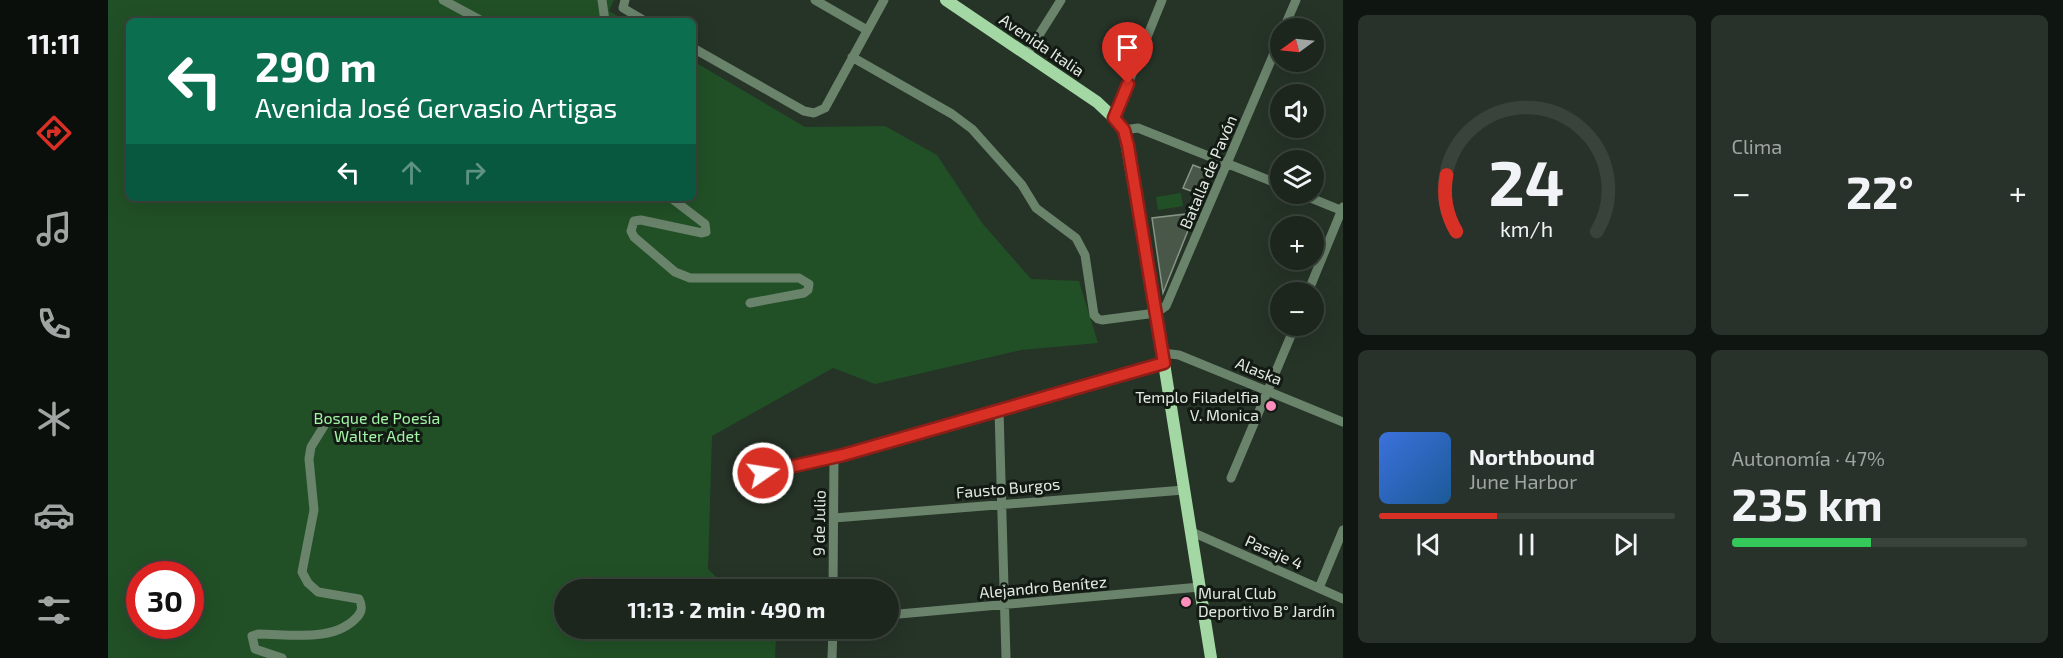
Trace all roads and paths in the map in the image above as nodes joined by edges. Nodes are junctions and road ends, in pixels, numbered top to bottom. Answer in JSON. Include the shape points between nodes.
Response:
{"nodes":[{"id":1,"x":443,"y":0,"type":"edge"},
{"id":2,"x":602,"y":0,"type":"edge"},
{"id":3,"x":815,"y":0,"type":"edge"},
{"id":4,"x":884,"y":0,"type":"edge"},
{"id":5,"x":946,"y":0,"type":"edge"},
{"id":6,"x":1061,"y":0,"type":"edge"},
{"id":7,"x":1162,"y":0,"type":"edge"},
{"id":8,"x":1296,"y":0,"type":"edge"},
{"id":9,"x":624,"y":4,"type":"edge"},
{"id":10,"x":476,"y":18,"type":"edge"},
{"id":11,"x":605,"y":18,"type":"edge"},
{"id":12,"x":641,"y":18,"type":"edge"},
{"id":13,"x":1288,"y":18,"type":"edge"},
{"id":14,"x":867,"y":30,"type":"junction"},
{"id":15,"x":696,"y":50,"type":"edge"},
{"id":16,"x":1027,"y":54,"type":"junction"},
{"id":17,"x":852,"y":57,"type":"junction"},
{"id":18,"x":1270,"y":63,"type":"edge"},
{"id":19,"x":1114,"y":118,"type":"junction"},
{"id":20,"x":1124,"y":130,"type":"junction"},
{"id":21,"x":1228,"y":163,"type":"junction"},
{"id":22,"x":1270,"y":180,"type":"edge"},
{"id":23,"x":675,"y":201,"type":"edge"},
{"id":24,"x":1324,"y":202,"type":"edge"},
{"id":25,"x":1342,"y":209,"type":"edge"},
{"id":26,"x":1312,"y":282,"type":"edge"},
{"id":27,"x":750,"y":303,"type":"dead end"},
{"id":28,"x":1156,"y":314,"type":"junction"},
{"id":29,"x":1291,"y":336,"type":"edge"},
{"id":30,"x":1163,"y":358,"type":"junction"},
{"id":31,"x":1268,"y":391,"type":"junction"},
{"id":32,"x":999,"y":410,"type":"junction"},
{"id":33,"x":1343,"y":422,"type":"edge"},
{"id":34,"x":324,"y":426,"type":"dead end"},
{"id":35,"x":834,"y":457,"type":"junction"},
{"id":36,"x":763,"y":473,"type":"dead end"},
{"id":37,"x":1231,"y":478,"type":"dead end"},
{"id":38,"x":1184,"y":490,"type":"junction"},
{"id":39,"x":1003,"y":504,"type":"junction"},
{"id":40,"x":834,"y":518,"type":"junction"},
{"id":41,"x":1343,"y":530,"type":"edge"},
{"id":42,"x":1192,"y":532,"type":"junction"},
{"id":43,"x":833,"y":579,"type":"edge"},
{"id":44,"x":1200,"y":587,"type":"junction"},
{"id":45,"x":1319,"y":588,"type":"junction"},
{"id":46,"x":1343,"y":599,"type":"edge"},
{"id":47,"x":1005,"y":605,"type":"junction"},
{"id":48,"x":899,"y":614,"type":"edge"},
{"id":49,"x":833,"y":639,"type":"edge"},
{"id":50,"x":282,"y":658,"type":"edge"},
{"id":51,"x":832,"y":658,"type":"edge"},
{"id":52,"x":1006,"y":658,"type":"edge"},
{"id":53,"x":1211,"y":658,"type":"edge"}],
"edges":[{"from":1,"to":10,"type":"street"},
{"from":2,"to":11,"type":"street"},
{"from":3,"to":14,"type":"street"},
{"from":4,"to":14,"type":"street"},
{"from":5,"to":16,"type":"main road","name":"Avenida Italia"},
{"from":6,"to":16,"type":"street"},
{"from":7,"to":19,"type":"street"},
{"from":8,"to":13,"type":"street"},
{"from":9,"to":12,"type":"street"},
{"from":14,"to":17,"type":"street"},
{"from":15,"to":17,"type":"street","via":[[814,113],[825,108]]},
{"from":16,"to":19,"type":"main road","name":"Avenida Italia"},
{"from":17,"to":28,"type":"street","via":[[972,129],[1022,185],[1036,208],[1076,238],[1084,255],[1094,315],[1098,319]]},
{"from":18,"to":21,"type":"street","name":"Batalla de Pavón"},
{"from":19,"to":20,"type":"main road","name":"Avenida Italia"},
{"from":20,"to":21,"type":"street","via":[[1138,128]]},
{"from":20,"to":28,"type":"main road"},
{"from":21,"to":22,"type":"street"},
{"from":21,"to":28,"type":"street","name":"Batalla de Pavón","via":[[1170,299]]},
{"from":23,"to":27,"type":"street","via":[[705,224],[706,232],[641,220],[634,221],[631,231],[675,272],[690,278],[794,278],[809,284],[804,293]]},
{"from":24,"to":25,"type":"street"},
{"from":25,"to":26,"type":"street"},
{"from":28,"to":30,"type":"main road"},
{"from":29,"to":31,"type":"street"},
{"from":30,"to":31,"type":"street","name":"Alaska","via":[[1179,355]]},
{"from":30,"to":32,"type":"street"},
{"from":30,"to":38,"type":"main road"},
{"from":31,"to":33,"type":"street","name":"Alaska"},
{"from":31,"to":37,"type":"street"},
{"from":32,"to":35,"type":"street"},
{"from":32,"to":39,"type":"street"},
{"from":34,"to":50,"type":"street","via":[[311,447],[309,459],[314,510],[302,572],[318,592],[359,599],[362,611],[339,631],[326,634],[252,636],[255,649]]},
{"from":35,"to":36,"type":"street"},
{"from":35,"to":40,"type":"street","name":"9 de Julio"},
{"from":38,"to":39,"type":"street","name":"Fausto Burgos"},
{"from":38,"to":42,"type":"main road"},
{"from":39,"to":40,"type":"street","name":"Fausto Burgos"},
{"from":39,"to":47,"type":"street"},
{"from":40,"to":43,"type":"street","name":"9 de Julio"},
{"from":41,"to":45,"type":"street"},
{"from":42,"to":44,"type":"main road"},
{"from":42,"to":45,"type":"street","name":"Pasaje 4"},
{"from":44,"to":47,"type":"street","name":"Alejandro Benítez"},
{"from":44,"to":53,"type":"main road"},
{"from":45,"to":46,"type":"street","name":"Pasaje 4"},
{"from":47,"to":48,"type":"street","name":"Alejandro Benítez"},
{"from":47,"to":52,"type":"street"},
{"from":49,"to":51,"type":"street"}]}
